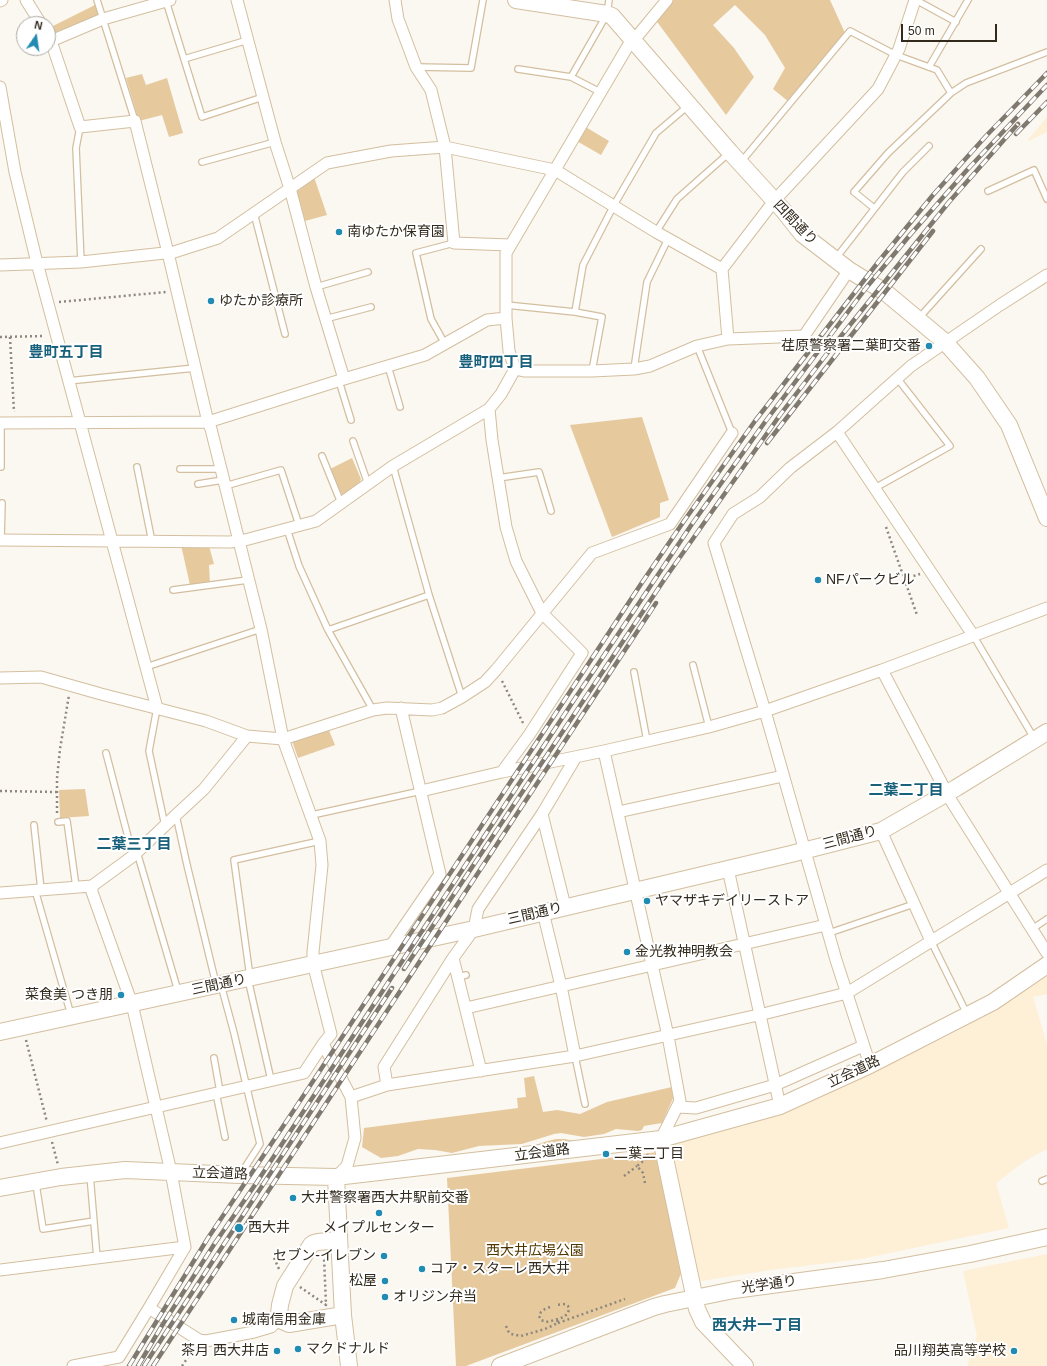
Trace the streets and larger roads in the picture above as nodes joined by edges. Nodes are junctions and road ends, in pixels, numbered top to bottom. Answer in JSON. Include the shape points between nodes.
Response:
{"nodes":[{"id":1,"x":26,"y":0,"type":"edge"},
{"id":2,"x":237,"y":0,"type":"edge"},
{"id":3,"x":395,"y":0,"type":"edge"},
{"id":4,"x":516,"y":0,"type":"edge"},
{"id":5,"x":667,"y":0,"type":"edge"},
{"id":6,"x":916,"y":0,"type":"edge"},
{"id":7,"x":168,"y":1,"type":"edge"},
{"id":8,"x":544,"y":2,"type":"edge"},
{"id":9,"x":608,"y":7,"type":"edge"},
{"id":10,"x":36,"y":16,"type":"edge"},
{"id":11,"x":56,"y":36,"type":"edge"},
{"id":12,"x":632,"y":39,"type":"junction"},
{"id":13,"x":56,"y":56,"type":"edge"},
{"id":14,"x":0,"y":87,"type":"edge"},
{"id":15,"x":444,"y":148,"type":"junction"},
{"id":16,"x":555,"y":170,"type":"junction"},
{"id":17,"x":289,"y":187,"type":"junction"},
{"id":18,"x":774,"y":201,"type":"junction"},
{"id":19,"x":510,"y":245,"type":"junction"},
{"id":20,"x":168,"y":253,"type":"junction"},
{"id":21,"x":37,"y":263,"type":"junction"},
{"id":22,"x":0,"y":265,"type":"edge"},
{"id":23,"x":722,"y":269,"type":"junction"},
{"id":24,"x":849,"y":270,"type":"junction"},
{"id":25,"x":1047,"y":275,"type":"edge"},
{"id":26,"x":506,"y":318,"type":"junction"},
{"id":27,"x":728,"y":339,"type":"junction"},
{"id":28,"x":945,"y":342,"type":"junction"},
{"id":29,"x":515,"y":369,"type":"junction"},
{"id":30,"x":341,"y":380,"type":"junction"},
{"id":31,"x":488,"y":408,"type":"junction"},
{"id":32,"x":208,"y":422,"type":"junction"},
{"id":33,"x":1,"y":423,"type":"edge"},
{"id":34,"x":80,"y":423,"type":"junction"},
{"id":35,"x":837,"y":432,"type":"junction"},
{"id":36,"x":732,"y":433,"type":"road end"},
{"id":37,"x":1047,"y":518,"type":"edge"},
{"id":38,"x":0,"y":540,"type":"edge"},
{"id":39,"x":112,"y":542,"type":"junction"},
{"id":40,"x":238,"y":542,"type":"junction"},
{"id":41,"x":1047,"y":608,"type":"edge"},
{"id":42,"x":542,"y":613,"type":"junction"},
{"id":43,"x":973,"y":636,"type":"junction"},
{"id":44,"x":882,"y":670,"type":"junction"},
{"id":45,"x":0,"y":678,"type":"edge"},
{"id":46,"x":157,"y":708,"type":"junction"},
{"id":47,"x":401,"y":708,"type":"junction"},
{"id":48,"x":765,"y":711,"type":"junction"},
{"id":49,"x":247,"y":736,"type":"junction"},
{"id":50,"x":1044,"y":736,"type":"edge"},
{"id":51,"x":283,"y":739,"type":"junction"},
{"id":52,"x":604,"y":752,"type":"junction"},
{"id":53,"x":576,"y":757,"type":"junction"},
{"id":54,"x":502,"y":772,"type":"junction"},
{"id":55,"x":783,"y":776,"type":"junction"},
{"id":56,"x":421,"y":791,"type":"junction"},
{"id":57,"x":947,"y":794,"type":"junction"},
{"id":58,"x":618,"y":812,"type":"junction"},
{"id":59,"x":542,"y":814,"type":"junction"},
{"id":60,"x":881,"y":831,"type":"junction"},
{"id":61,"x":804,"y":850,"type":"junction"},
{"id":62,"x":728,"y":869,"type":"junction"},
{"id":63,"x":1047,"y":870,"type":"edge"},
{"id":64,"x":92,"y":886,"type":"junction"},
{"id":65,"x":636,"y":890,"type":"junction"},
{"id":66,"x":0,"y":893,"type":"edge"},
{"id":67,"x":1010,"y":894,"type":"junction"},
{"id":68,"x":565,"y":906,"type":"junction"},
{"id":69,"x":543,"y":912,"type":"junction"},
{"id":70,"x":474,"y":929,"type":"junction"},
{"id":71,"x":828,"y":929,"type":"junction"},
{"id":72,"x":932,"y":941,"type":"junction"},
{"id":73,"x":744,"y":944,"type":"junction"},
{"id":74,"x":390,"y":947,"type":"junction"},
{"id":75,"x":1047,"y":953,"type":"edge"},
{"id":76,"x":458,"y":957,"type":"junction"},
{"id":77,"x":313,"y":963,"type":"junction"},
{"id":78,"x":652,"y":965,"type":"junction"},
{"id":79,"x":1047,"y":965,"type":"edge"},
{"id":80,"x":561,"y":986,"type":"junction"},
{"id":81,"x":847,"y":993,"type":"junction"},
{"id":82,"x":132,"y":1004,"type":"junction"},
{"id":83,"x":466,"y":1008,"type":"junction"},
{"id":84,"x":760,"y":1015,"type":"junction"},
{"id":85,"x":0,"y":1032,"type":"edge"},
{"id":86,"x":668,"y":1036,"type":"junction"},
{"id":87,"x":323,"y":1044,"type":"junction"},
{"id":88,"x":863,"y":1046,"type":"junction"},
{"id":89,"x":575,"y":1056,"type":"junction"},
{"id":90,"x":870,"y":1065,"type":"junction"},
{"id":91,"x":481,"y":1071,"type":"junction"},
{"id":92,"x":387,"y":1085,"type":"junction"},
{"id":93,"x":775,"y":1086,"type":"junction"},
{"id":94,"x":351,"y":1097,"type":"junction"},
{"id":95,"x":156,"y":1106,"type":"junction"},
{"id":96,"x":780,"y":1106,"type":"junction"},
{"id":97,"x":677,"y":1107,"type":"junction"},
{"id":98,"x":654,"y":1140,"type":"junction"},
{"id":99,"x":0,"y":1143,"type":"edge"},
{"id":100,"x":171,"y":1172,"type":"junction"},
{"id":101,"x":336,"y":1177,"type":"junction"},
{"id":102,"x":0,"y":1188,"type":"edge"},
{"id":103,"x":1047,"y":1237,"type":"edge"},
{"id":104,"x":339,"y":1240,"type":"junction"},
{"id":105,"x":185,"y":1248,"type":"junction"},
{"id":106,"x":0,"y":1270,"type":"edge"},
{"id":107,"x":696,"y":1298,"type":"junction"},
{"id":108,"x":149,"y":1308,"type":"junction"},
{"id":109,"x":279,"y":1314,"type":"junction"},
{"id":110,"x":343,"y":1315,"type":"junction"},
{"id":111,"x":73,"y":1366,"type":"edge"},
{"id":112,"x":349,"y":1366,"type":"edge"},
{"id":113,"x":500,"y":1366,"type":"edge"},
{"id":114,"x":745,"y":1366,"type":"edge"}],
"edges":[{"from":1,"to":10,"type":"street"},
{"from":2,"to":17,"type":"street"},
{"from":3,"to":15,"type":"street","via":[[398,19],[416,67],[431,90]]},
{"from":4,"to":8,"type":"street"},
{"from":5,"to":12,"type":"street"},
{"from":6,"to":18,"type":"street","via":[[896,55],[878,90]]},
{"from":7,"to":11,"type":"street","via":[[103,19]]},
{"from":8,"to":9,"type":"street"},
{"from":9,"to":12,"type":"street","name":"四間通り","via":[[612,16]]},
{"from":12,"to":16,"type":"street"},
{"from":12,"to":18,"type":"street","name":"四間通り"},
{"from":13,"to":20,"type":"street","via":[[80,127],[135,121]]},
{"from":14,"to":21,"type":"street","via":[[15,172]]},
{"from":15,"to":16,"type":"street"},
{"from":15,"to":17,"type":"street","via":[[391,151],[327,163]]},
{"from":15,"to":19,"type":"street","via":[[454,243]]},
{"from":16,"to":19,"type":"street"},
{"from":16,"to":23,"type":"street"},
{"from":17,"to":20,"type":"street","via":[[218,238]]},
{"from":17,"to":30,"type":"street"},
{"from":18,"to":23,"type":"street"},
{"from":18,"to":24,"type":"street","name":"四間通り","via":[[802,234]]},
{"from":19,"to":26,"type":"street","via":[[506,253]]},
{"from":20,"to":21,"type":"street","via":[[80,262]]},
{"from":20,"to":32,"type":"street"},
{"from":21,"to":22,"type":"street"},
{"from":21,"to":34,"type":"street"},
{"from":23,"to":27,"type":"street"},
{"from":24,"to":27,"type":"street","via":[[804,336]]},
{"from":24,"to":28,"type":"street","name":"四間通り","via":[[880,288]]},
{"from":25,"to":28,"type":"street"},
{"from":26,"to":29,"type":"street","via":[[509,351]]},
{"from":26,"to":30,"type":"street","via":[[487,320],[425,355]]},
{"from":27,"to":29,"type":"street","via":[[697,346],[650,366],[634,369]]},
{"from":28,"to":35,"type":"street","via":[[911,366]]},
{"from":28,"to":37,"type":"street","name":"四間通り","via":[[977,378],[1009,425]]},
{"from":29,"to":31,"type":"street"},
{"from":30,"to":32,"type":"street"},
{"from":31,"to":40,"type":"street","via":[[393,466],[316,521]]},
{"from":31,"to":42,"type":"street","via":[[498,478],[504,495],[506,527],[516,560]]},
{"from":32,"to":34,"type":"street"},
{"from":32,"to":40,"type":"street"},
{"from":33,"to":34,"type":"street"},
{"from":34,"to":39,"type":"street"},
{"from":35,"to":43,"type":"street"},
{"from":35,"to":48,"type":"street","via":[[790,468],[760,497],[733,514],[714,544]]},
{"from":36,"to":42,"type":"street","via":[[670,524],[592,553],[572,572]]},
{"from":38,"to":39,"type":"street"},
{"from":39,"to":40,"type":"street"},
{"from":39,"to":46,"type":"street"},
{"from":40,"to":51,"type":"street","via":[[260,629]]},
{"from":41,"to":43,"type":"street"},
{"from":42,"to":47,"type":"street","via":[[496,670],[462,697],[442,708],[432,710]]},
{"from":42,"to":54,"type":"street","via":[[582,653]]},
{"from":43,"to":44,"type":"street"},
{"from":44,"to":48,"type":"street"},
{"from":44,"to":57,"type":"street","via":[[894,687]]},
{"from":45,"to":46,"type":"street","via":[[41,677]]},
{"from":46,"to":49,"type":"street","via":[[206,721]]},
{"from":47,"to":51,"type":"street","via":[[373,710]]},
{"from":47,"to":56,"type":"street"},
{"from":48,"to":52,"type":"street"},
{"from":48,"to":55,"type":"street"},
{"from":49,"to":51,"type":"street"},
{"from":49,"to":64,"type":"street","via":[[204,789],[135,854]]},
{"from":50,"to":57,"type":"street","name":"三間通り"},
{"from":51,"to":77,"type":"street","via":[[320,841],[322,865],[312,952]]},
{"from":52,"to":53,"type":"street"},
{"from":52,"to":58,"type":"street"},
{"from":53,"to":54,"type":"street"},
{"from":53,"to":59,"type":"street"},
{"from":54,"to":56,"type":"street"},
{"from":55,"to":58,"type":"street"},
{"from":55,"to":61,"type":"street"},
{"from":56,"to":74,"type":"street","via":[[440,874]]},
{"from":57,"to":60,"type":"street","name":"三間通り"},
{"from":57,"to":67,"type":"street","via":[[968,822]]},
{"from":58,"to":65,"type":"street"},
{"from":59,"to":68,"type":"street"},
{"from":59,"to":70,"type":"street","via":[[478,909]]},
{"from":60,"to":61,"type":"street","name":"三間通り"},
{"from":60,"to":72,"type":"street"},
{"from":61,"to":62,"type":"street","name":"三間通り"},
{"from":61,"to":71,"type":"street"},
{"from":62,"to":65,"type":"street","name":"三間通り"},
{"from":62,"to":73,"type":"street"},
{"from":63,"to":67,"type":"street"},
{"from":64,"to":66,"type":"street"},
{"from":64,"to":82,"type":"street"},
{"from":65,"to":68,"type":"street","name":"三間通り"},
{"from":65,"to":78,"type":"street"},
{"from":67,"to":72,"type":"street"},
{"from":67,"to":75,"type":"street"},
{"from":68,"to":69,"type":"street","name":"三間通り"},
{"from":69,"to":70,"type":"street","name":"三間通り"},
{"from":69,"to":80,"type":"street"},
{"from":70,"to":74,"type":"street","name":"三間通り"},
{"from":70,"to":76,"type":"street"},
{"from":71,"to":73,"type":"street"},
{"from":71,"to":81,"type":"street"},
{"from":72,"to":81,"type":"street"},
{"from":73,"to":78,"type":"street"},
{"from":73,"to":84,"type":"street"},
{"from":74,"to":77,"type":"street","name":"三間通り"},
{"from":76,"to":83,"type":"street"},
{"from":76,"to":92,"type":"street","via":[[384,1067]]},
{"from":77,"to":82,"type":"street","name":"三間通り"},
{"from":77,"to":87,"type":"street","via":[[331,1034]]},
{"from":78,"to":80,"type":"street"},
{"from":78,"to":86,"type":"street"},
{"from":79,"to":90,"type":"street","name":"立会道路","via":[[993,1002]]},
{"from":80,"to":83,"type":"street"},
{"from":80,"to":89,"type":"street"},
{"from":81,"to":84,"type":"street"},
{"from":81,"to":88,"type":"street"},
{"from":82,"to":85,"type":"street","name":"三間通り"},
{"from":82,"to":95,"type":"street"},
{"from":83,"to":91,"type":"street"},
{"from":84,"to":86,"type":"street"},
{"from":84,"to":93,"type":"street"},
{"from":86,"to":89,"type":"street"},
{"from":86,"to":97,"type":"street","via":[[680,1101]]},
{"from":87,"to":94,"type":"street"},
{"from":87,"to":95,"type":"street","via":[[304,1073]]},
{"from":88,"to":90,"type":"street"},
{"from":88,"to":93,"type":"street"},
{"from":89,"to":91,"type":"street"},
{"from":90,"to":96,"type":"street","name":"立会道路"},
{"from":91,"to":92,"type":"street"},
{"from":92,"to":94,"type":"street"},
{"from":93,"to":96,"type":"street"},
{"from":93,"to":97,"type":"street","via":[[696,1108]]},
{"from":94,"to":101,"type":"street","via":[[355,1138],[347,1166]]},
{"from":95,"to":99,"type":"street"},
{"from":95,"to":100,"type":"street"},
{"from":96,"to":98,"type":"street","name":"立会道路"},
{"from":97,"to":98,"type":"street"},
{"from":98,"to":101,"type":"street","name":"立会道路"},
{"from":98,"to":107,"type":"street"},
{"from":100,"to":101,"type":"street","name":"立会道路","via":[[297,1176],[299,1179]]},
{"from":100,"to":102,"type":"street","name":"立会道路","via":[[125,1170],[61,1177]]},
{"from":100,"to":105,"type":"street"},
{"from":101,"to":104,"type":"street"},
{"from":103,"to":107,"type":"street","name":"光学通り","via":[[883,1270],[734,1290]]},
{"from":104,"to":109,"type":"street","via":[[311,1245],[285,1286]]},
{"from":104,"to":110,"type":"street"},
{"from":105,"to":106,"type":"street"},
{"from":105,"to":108,"type":"street"},
{"from":107,"to":113,"type":"street","name":"光学通り","via":[[654,1307]]},
{"from":107,"to":114,"type":"street","via":[[697,1310],[703,1322]]},
{"from":108,"to":109,"type":"street","via":[[199,1340],[206,1341],[271,1327]]},
{"from":108,"to":111,"type":"street","via":[[119,1357]]},
{"from":109,"to":110,"type":"street","via":[[282,1321],[289,1324]]},
{"from":110,"to":112,"type":"street"}]}
